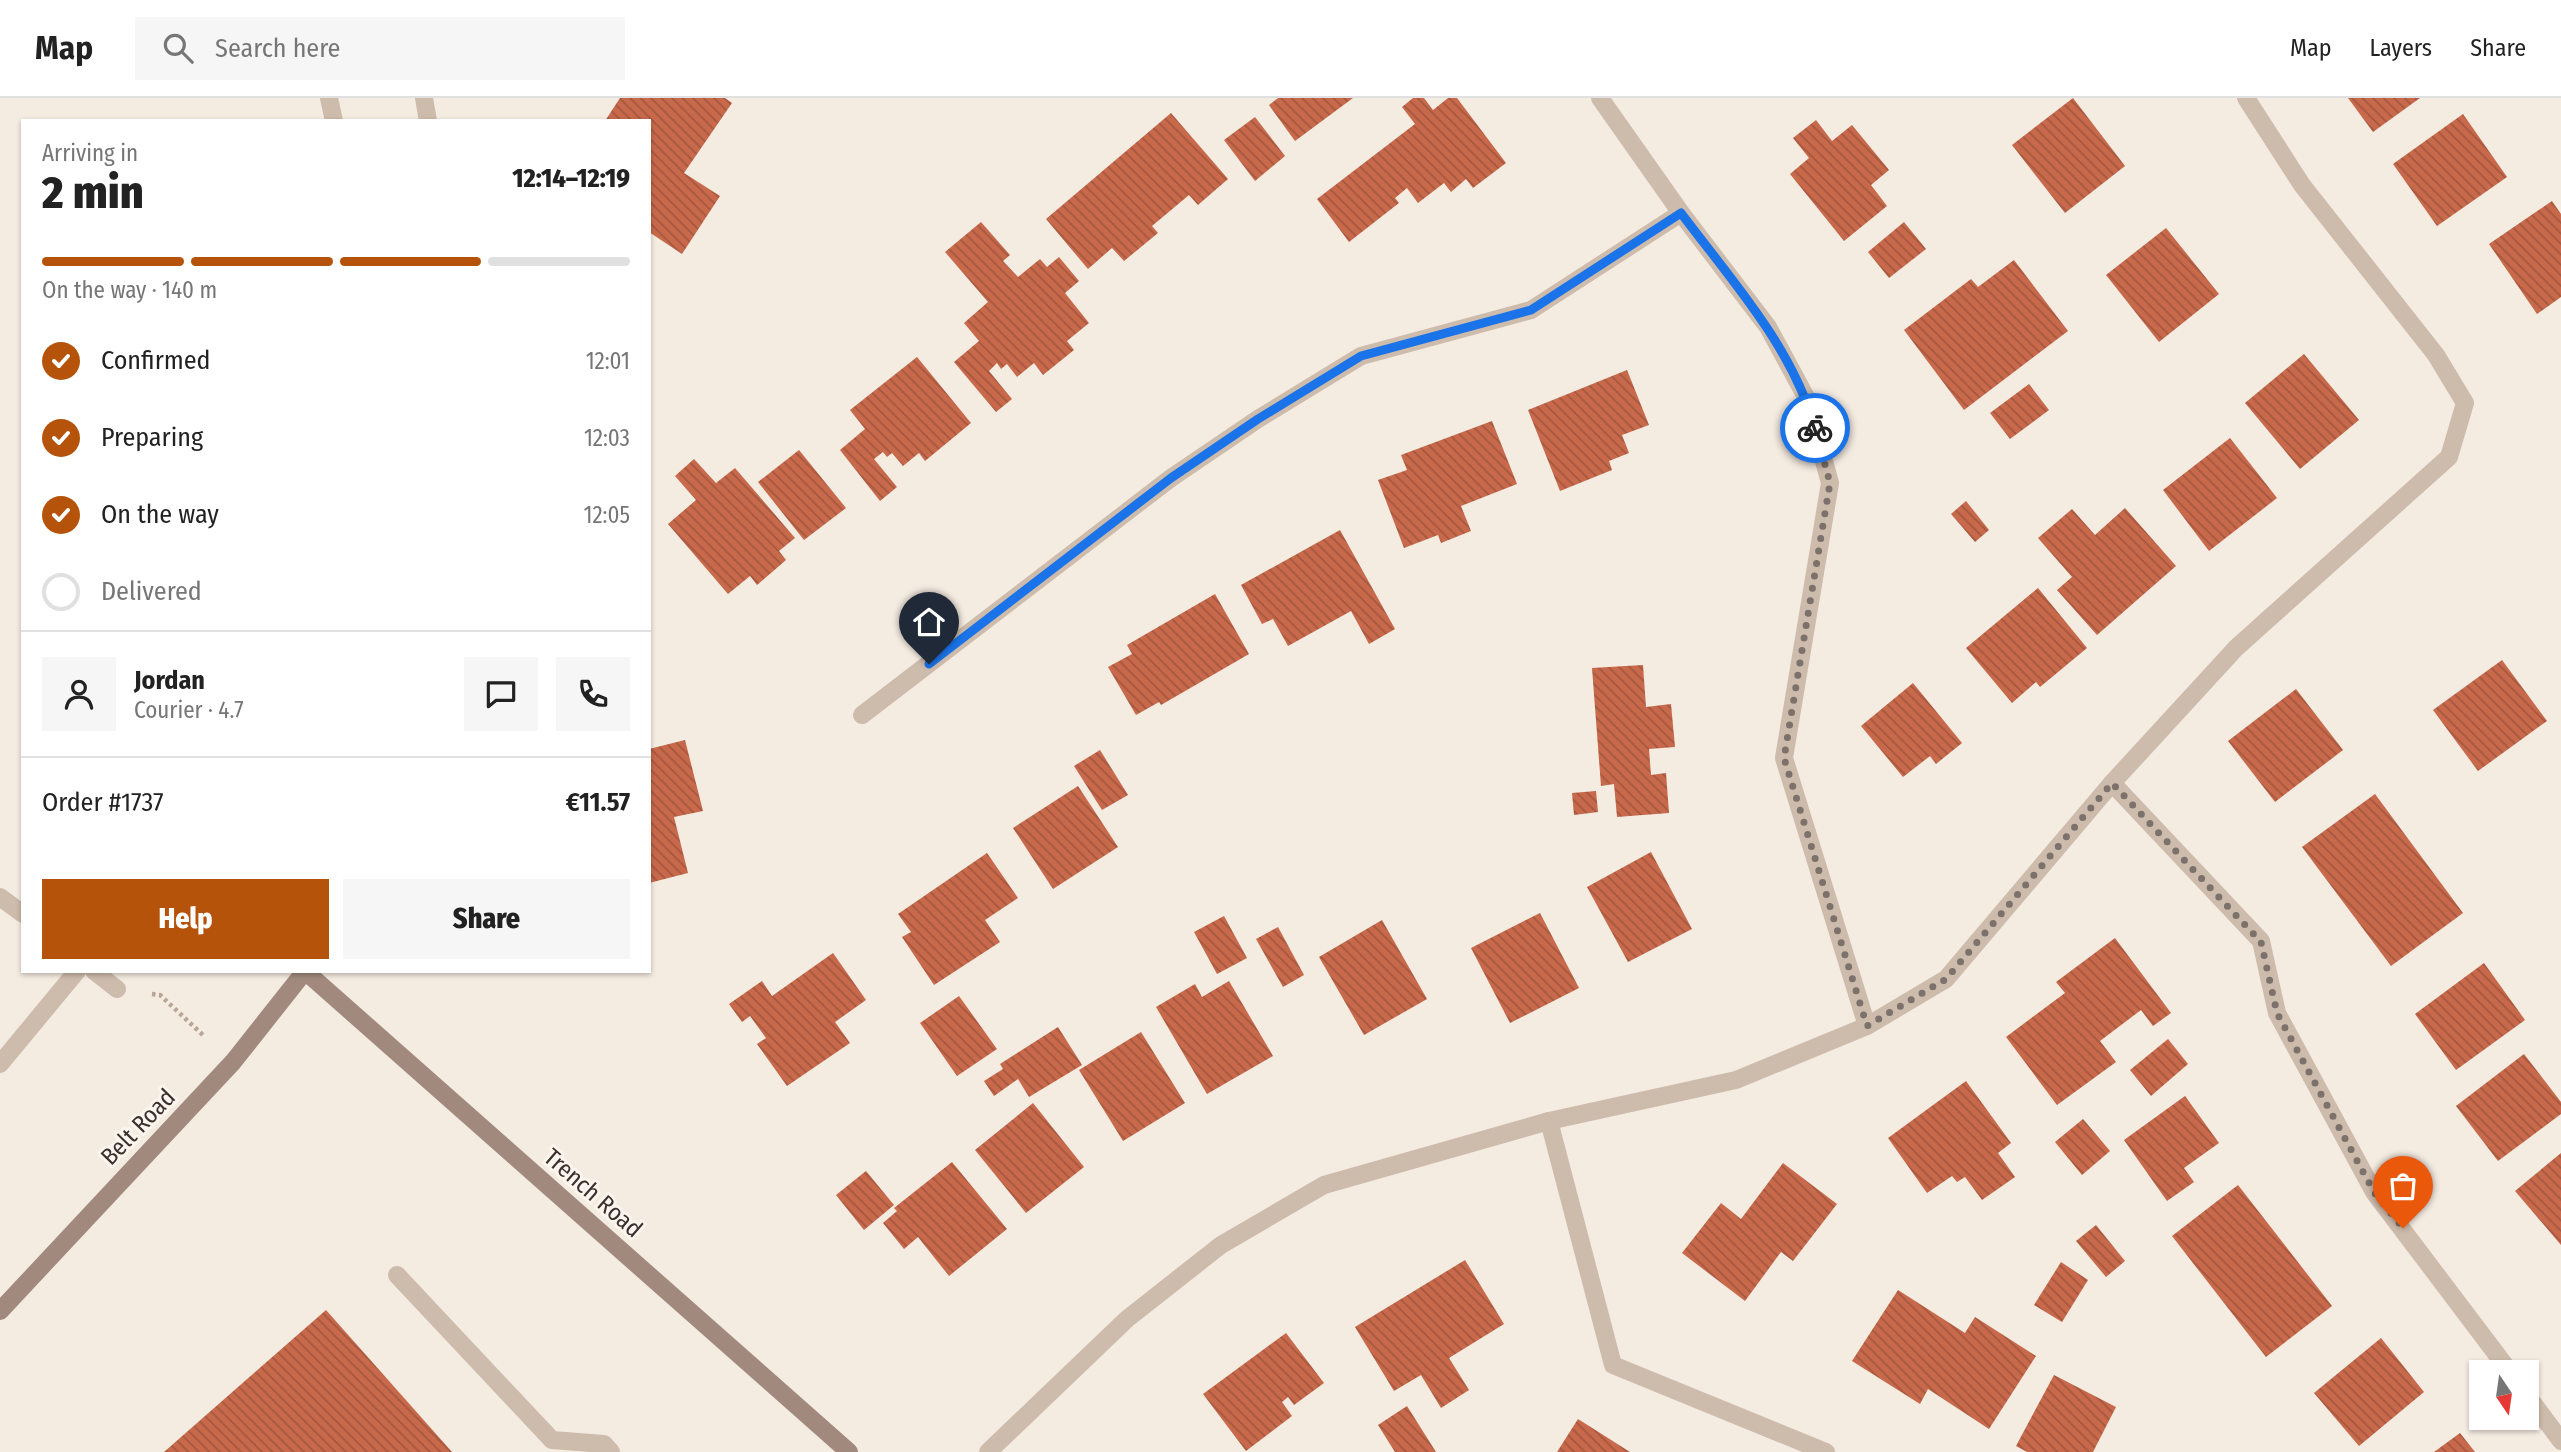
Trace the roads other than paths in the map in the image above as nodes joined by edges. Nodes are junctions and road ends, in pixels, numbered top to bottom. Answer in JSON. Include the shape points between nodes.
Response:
{"nodes":[{"id":1,"x":329,"y":98,"type":"edge"},
{"id":2,"x":424,"y":98,"type":"edge"},
{"id":3,"x":1600,"y":98,"type":"edge"},
{"id":4,"x":2246,"y":98,"type":"edge"},
{"id":5,"x":334,"y":119,"type":"edge"},
{"id":6,"x":428,"y":119,"type":"edge"},
{"id":7,"x":1681,"y":213,"type":"junction"},
{"id":8,"x":862,"y":715,"type":"dead end"},
{"id":9,"x":2112,"y":783,"type":"junction"},
{"id":10,"x":0,"y":897,"type":"edge"},
{"id":11,"x":21,"y":913,"type":"edge"},
{"id":12,"x":75,"y":973,"type":"edge"},
{"id":13,"x":97,"y":973,"type":"edge"},
{"id":14,"x":303,"y":973,"type":"edge"},
{"id":15,"x":307,"y":973,"type":"edge"},
{"id":16,"x":117,"y":989,"type":"road end"},
{"id":17,"x":1867,"y":1026,"type":"junction"},
{"id":18,"x":0,"y":1064,"type":"edge"},
{"id":19,"x":1549,"y":1121,"type":"junction"},
{"id":20,"x":397,"y":1275,"type":"dead end"},
{"id":21,"x":0,"y":1311,"type":"edge"},
{"id":22,"x":2501,"y":1360,"type":"edge"},
{"id":23,"x":2539,"y":1411,"type":"edge"},
{"id":24,"x":2561,"y":1441,"type":"edge"},
{"id":25,"x":611,"y":1452,"type":"edge"},
{"id":26,"x":849,"y":1452,"type":"edge"},
{"id":27,"x":988,"y":1452,"type":"edge"},
{"id":28,"x":1826,"y":1452,"type":"edge"}],
"edges":[{"from":1,"to":5,"type":"street"},
{"from":2,"to":6,"type":"street"},
{"from":3,"to":7,"type":"street"},
{"from":4,"to":9,"type":"street","via":[[2302,185],[2436,355],[2465,403],[2449,457],[2236,648]]},
{"from":7,"to":8,"type":"street","via":[[1531,310],[1361,356],[1269,412],[1171,478]]},
{"from":7,"to":17,"type":"street","via":[[1768,327],[1807,399],[1830,483],[1784,758]]},
{"from":9,"to":17,"type":"street","via":[[1946,979]]},
{"from":9,"to":22,"type":"street","via":[[2261,942],[2277,1013],[2374,1192]]},
{"from":10,"to":11,"type":"street"},
{"from":12,"to":18,"type":"street"},
{"from":13,"to":16,"type":"street"},
{"from":14,"to":21,"type":"street","name":"Belt Road","via":[[233,1062]]},
{"from":15,"to":26,"type":"street","name":"Trench Road"},
{"from":17,"to":19,"type":"street","via":[[1736,1080]]},
{"from":19,"to":27,"type":"street","via":[[1324,1185],[1221,1245],[1127,1319]]},
{"from":19,"to":28,"type":"street","via":[[1613,1365]]},
{"from":20,"to":25,"type":"street","via":[[552,1440],[604,1444]]},
{"from":23,"to":24,"type":"street"}]}
